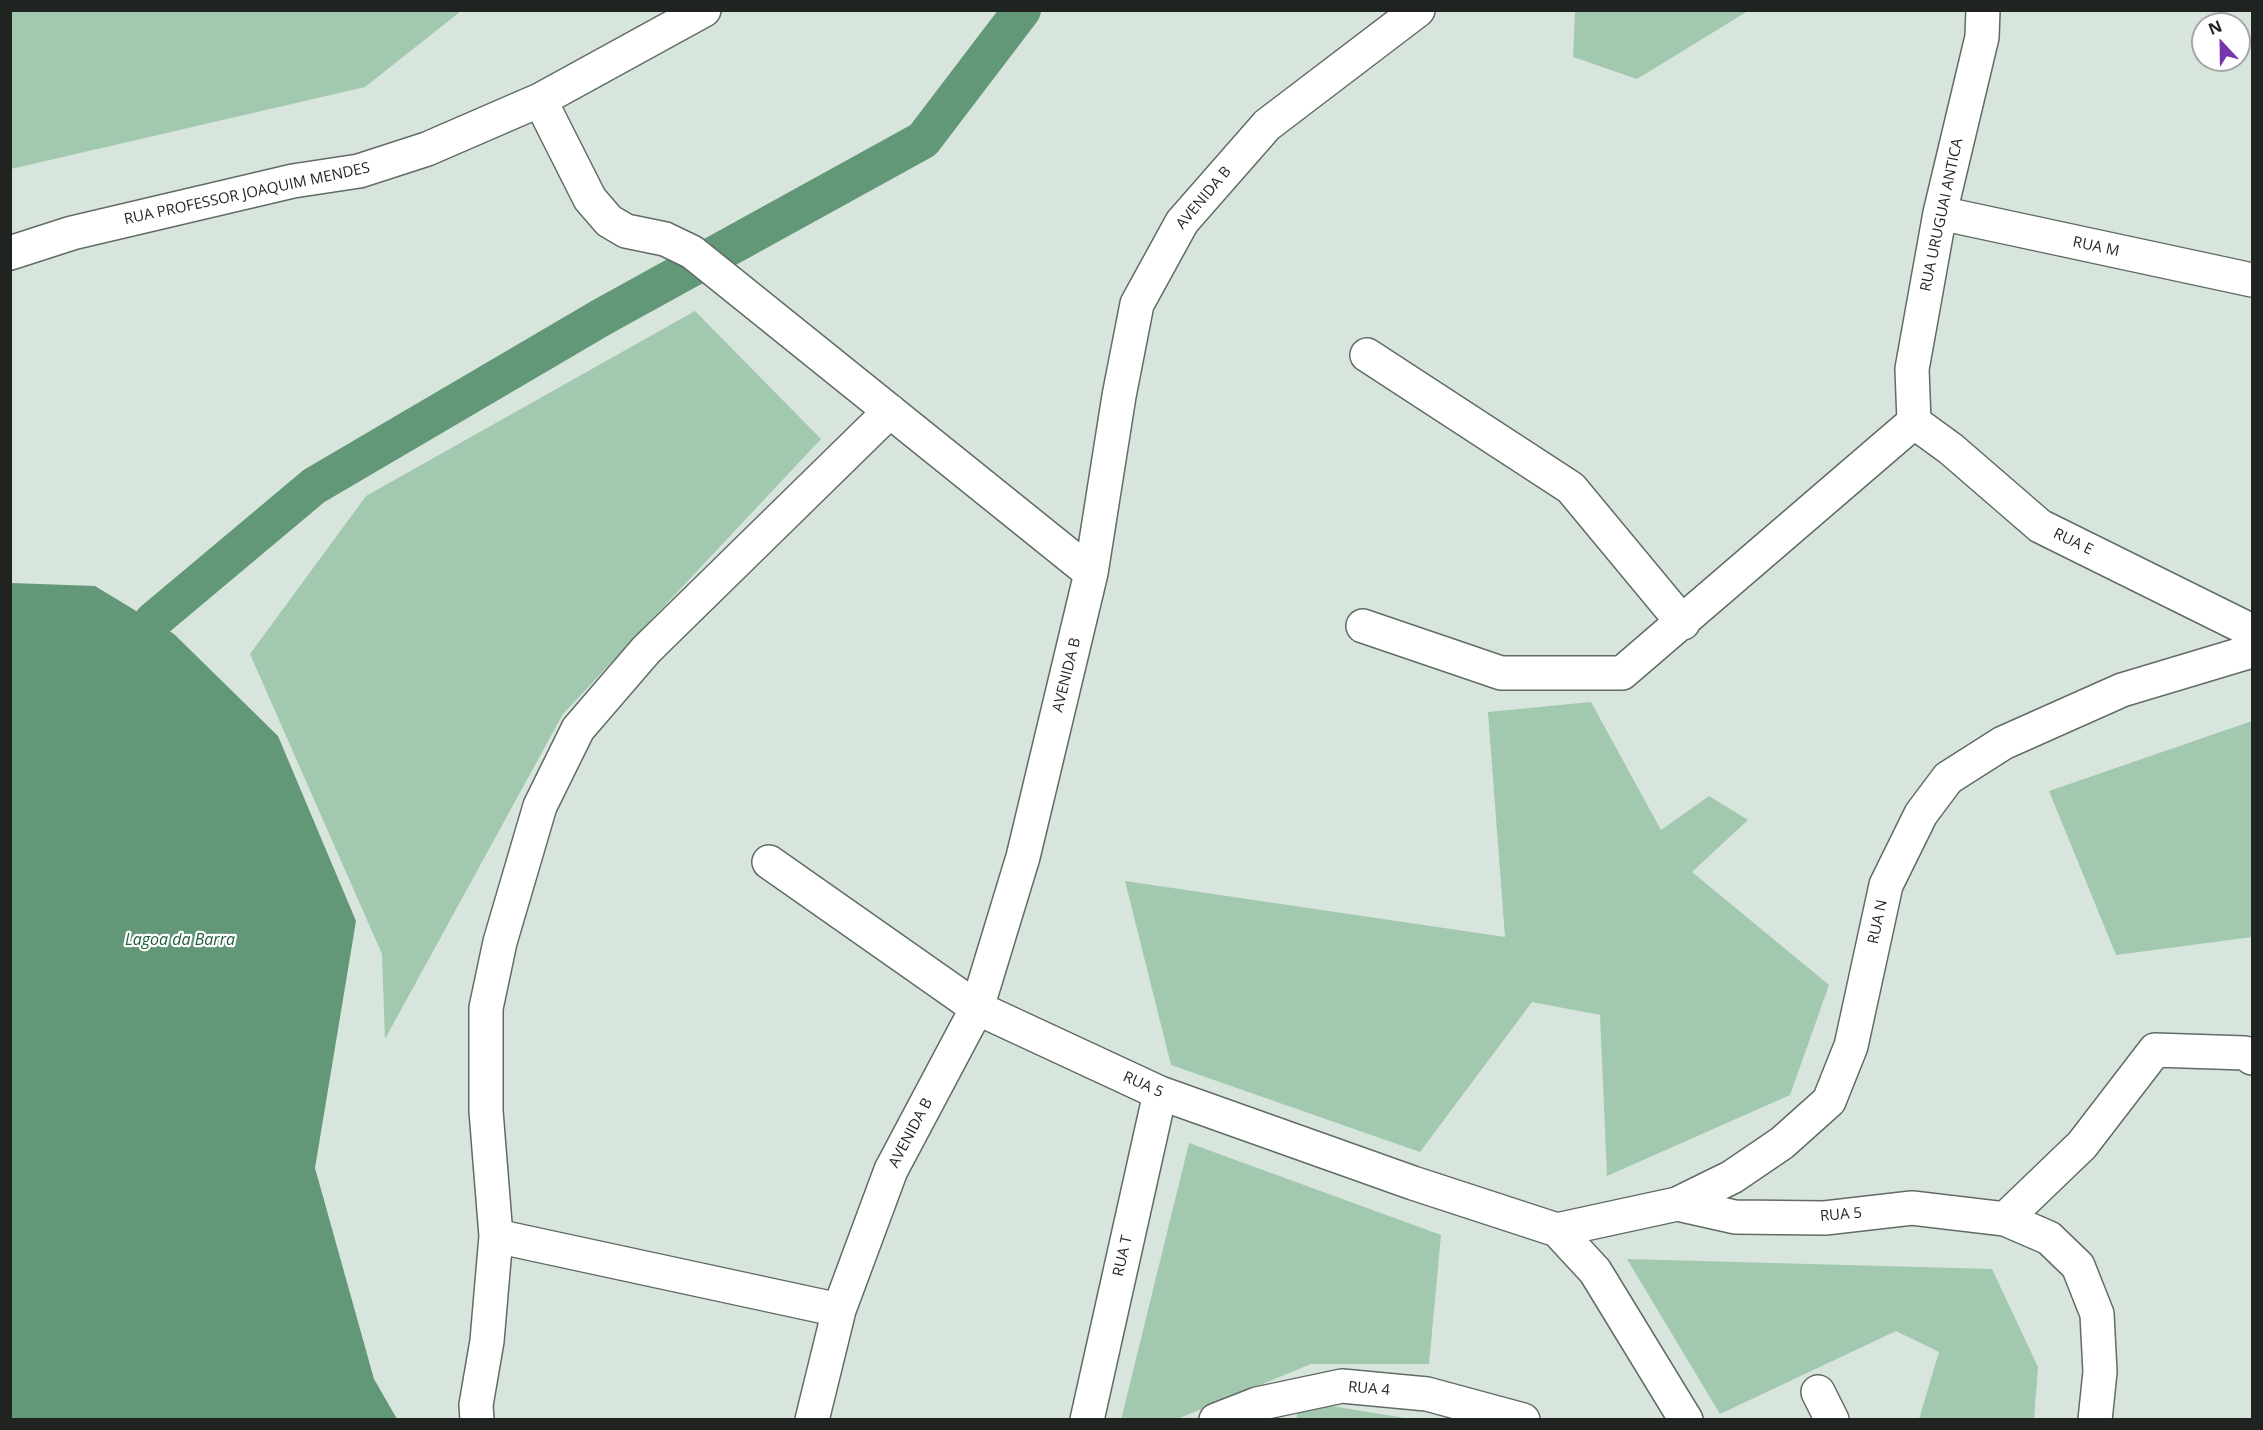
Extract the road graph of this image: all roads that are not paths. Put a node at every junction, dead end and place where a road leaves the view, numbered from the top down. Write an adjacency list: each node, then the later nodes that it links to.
1 (704, 10): 4 (street, RUA PROFESSOR JOAQUIM MENDES)
2 (1418, 10): 11 (street, AVENIDA B)
3 (1983, 10): 5 (street, RUA URUGUAI ANTICA)
4 (540, 100): 6 (street, RUA PROFESSOR JOAQUIM MENDES); 9 (street)
5 (1940, 213): 7 (street, RUA M); 10 (street, RUA URUGUAI ANTICA)
6 (10, 253)
7 (2253, 280)
8 (1367, 355): 12 (street)
9 (890, 411): 11 (street); 23 (street)
10 (1914, 422): 12 (street); 14 (street, RUA E)
11 (1091, 573): 17 (street, AVENIDA B)
12 (1683, 623): 13 (street)
13 (1363, 626)
14 (2253, 631)
15 (2253, 651): 20 (street, RUA N)
16 (769, 861): 17 (street, RUA 5)
17 (977, 1008): 19 (street, RUA 5); 24 (street, AVENIDA B)
18 (2253, 1058): 21 (street)
19 (1160, 1094): 22 (street, RUA 5); 27 (street, RUA T)
20 (1677, 1204): 21 (street, RUA 5); 22 (street, RUA N)
21 (2005, 1219): 31 (street, RUA 5)
22 (1557, 1230): 30 (street)
23 (496, 1236): 24 (street); 25 (street)
24 (839, 1310): 26 (street, AVENIDA B)
25 (477, 1419)
26 (812, 1419)
27 (1086, 1419)
28 (1215, 1419): 29 (street, RUA 4)
29 (1521, 1419)
30 (1686, 1419)
31 (2094, 1419)

